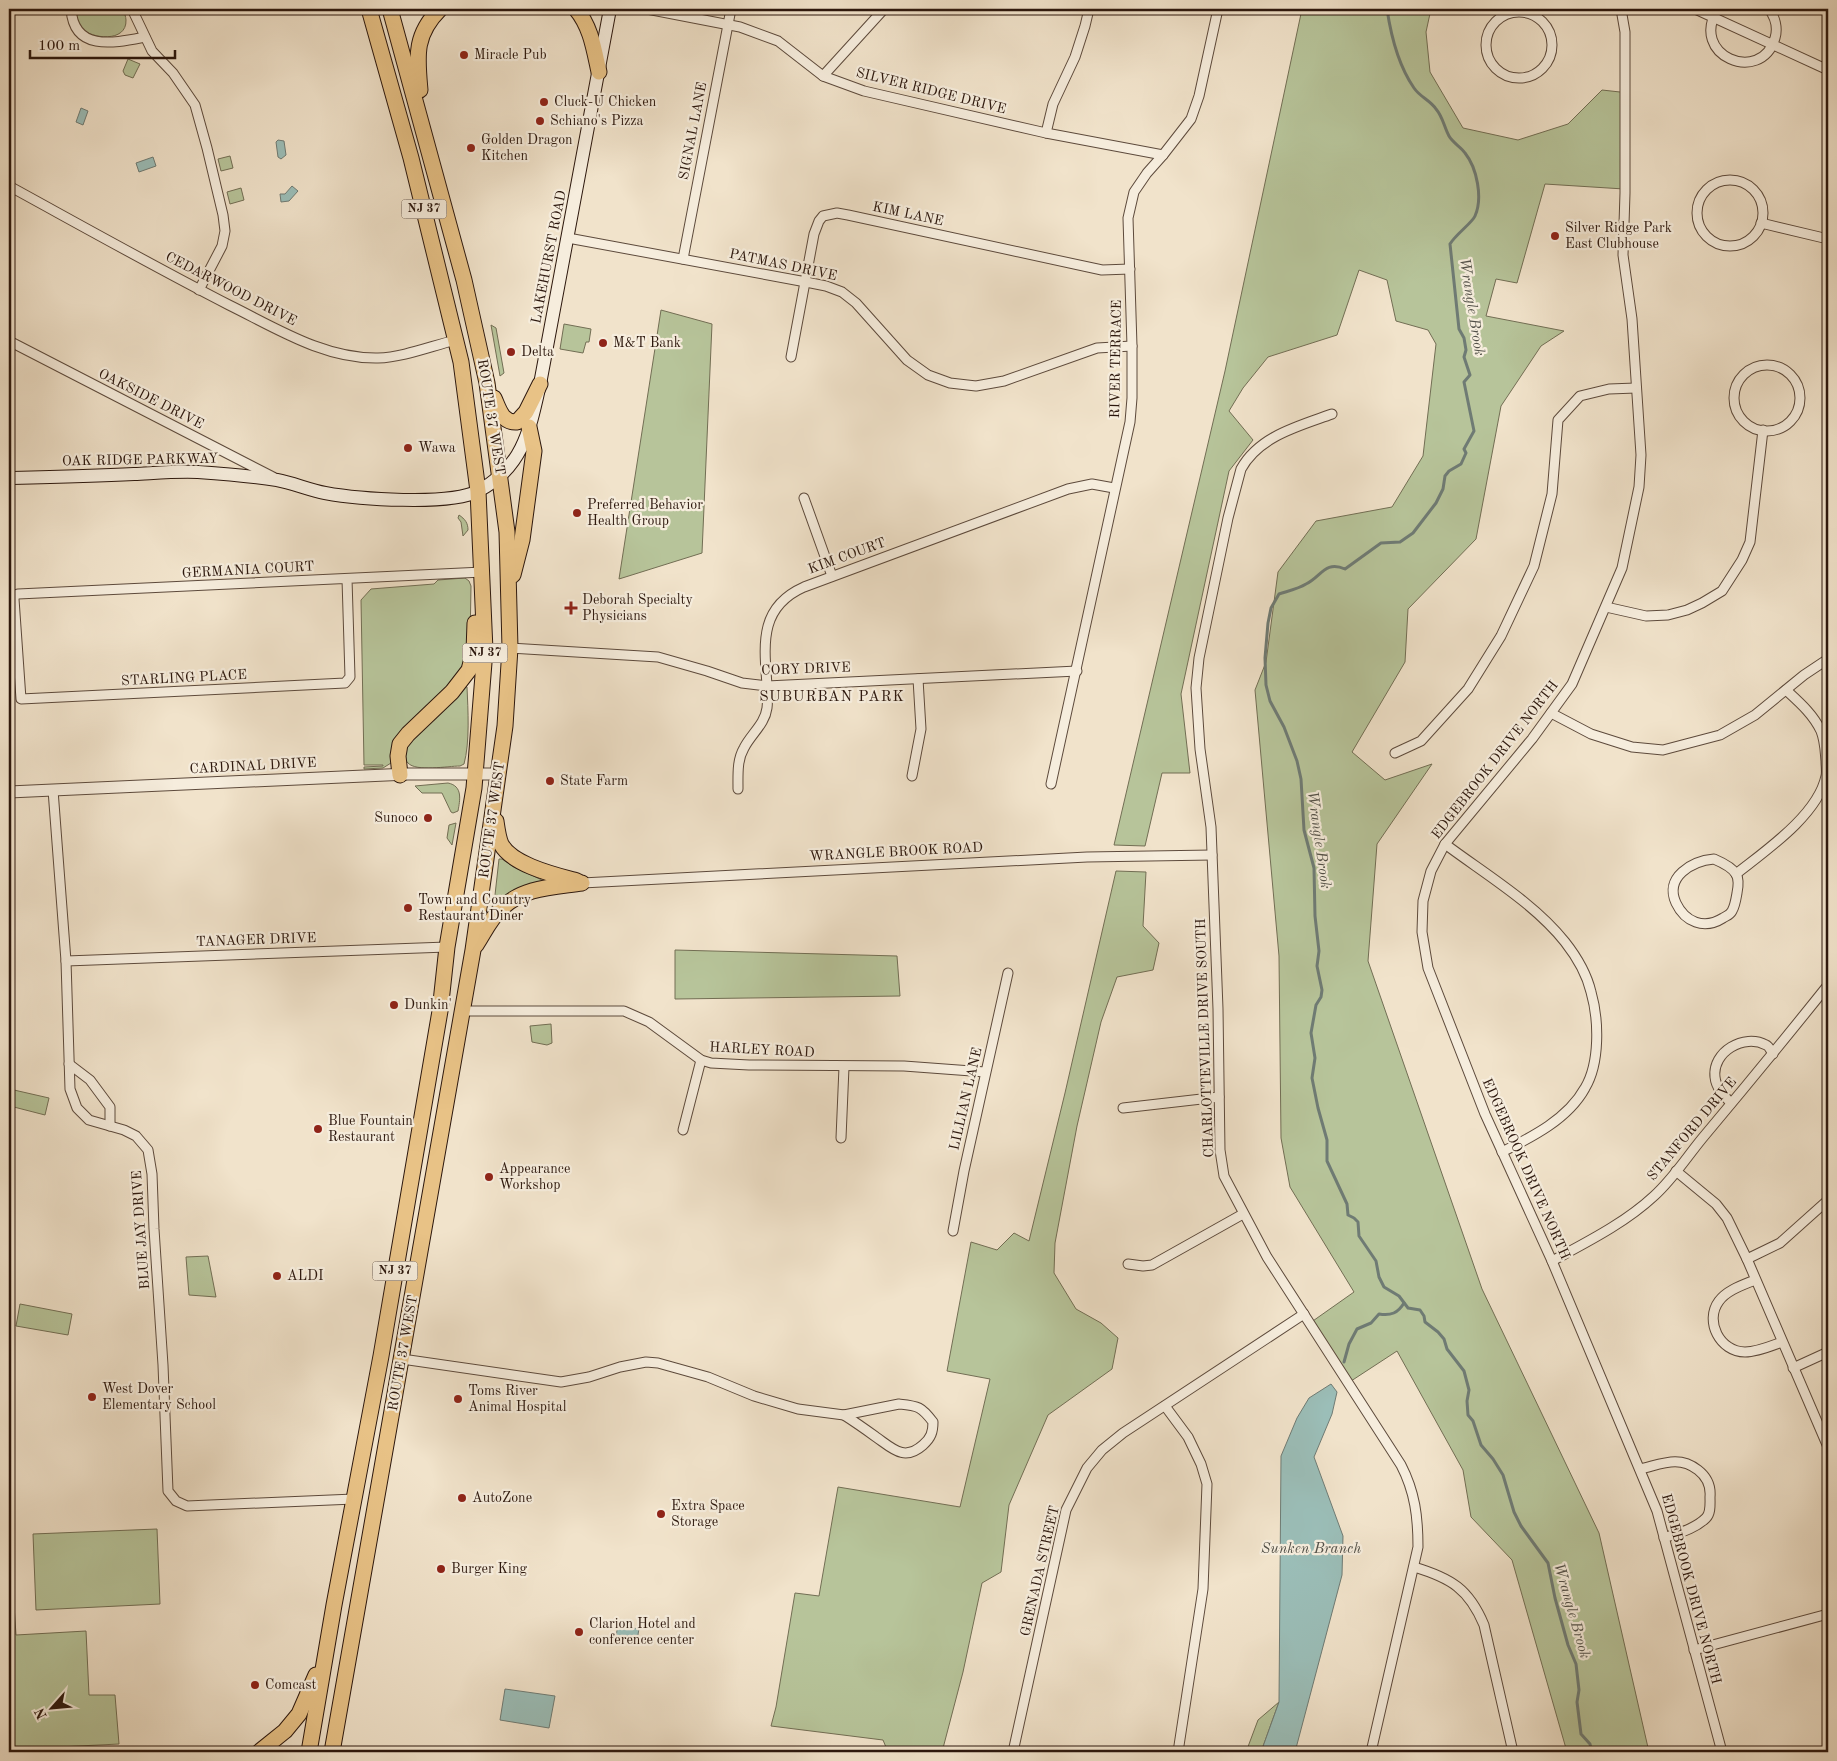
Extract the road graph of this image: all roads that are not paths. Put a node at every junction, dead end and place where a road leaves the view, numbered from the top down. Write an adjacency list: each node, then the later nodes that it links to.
1 (71, 9): 19 (street)
2 (132, 9): 19 (street)
3 (369, 9): 35 (highway, ROUTE 37 WEST / NJ 37)
4 (390, 9): 24 (highway, ROUTE 37 WEST / NJ 37)
5 (440, 9): 24 (highway)
6 (576, 9): 22 (highway)
7 (610, 9): 22 (main road, LAKEHURST ROAD)
8 (647, 9): 18 (street, SILVER RIDGE DRIVE)
9 (731, 9): 18 (street, SIGNAL LANE)
10 (884, 9): 23 (street)
11 (1089, 9): 25 (street)
12 (1218, 9): 26 (street, RIVER TERRACE)
13 (1621, 9): 41 (street, EDGEBROOK DRIVE NORTH)
14 (1695, 9): 17 (street)
15 (1769, 9): 20 (street)
16 (1528, 11): 16 (street)
17 (1715, 12): 20 (street); 20 (street)
18 (728, 25): 23 (street, SILVER RIDGE DRIVE); 31 (street, SIGNAL LANE)
19 (145, 37): 34 (street)
20 (1773, 44): 21 (street)
21 (1828, 70)
22 (599, 72): 29 (main road, LAKEHURST ROAD)
23 (824, 76): 25 (street, SILVER RIDGE DRIVE)
24 (423, 128): 39 (highway, ROUTE 37 WEST / NJ 37)
25 (1046, 133): 26 (street, SILVER RIDGE DRIVE)
26 (1163, 155): 32 (street, RIVER TERRACE)
27 (9, 186): 34 (street, CEDARWOOD DRIVE)
28 (1761, 223): 28 (street); 30 (street)
29 (568, 238): 31 (street, PATMAS DRIVE); 40 (main road, LAKEHURST ROAD)
30 (1828, 238)
31 (683, 259): 33 (street, PATMAS DRIVE)
32 (1130, 269): 33 (street, KIM LANE); 37 (street, RIVER TERRACE)
33 (806, 282): 37 (street, PATMAS DRIVE); 38 (street, KIM LANE)
34 (199, 290): 35 (street, CEDARWOOD DRIVE)
35 (456, 340): 49 (highway, ROUTE 37 WEST / NJ 37)
36 (9, 341): 47 (street, OAKSIDE DRIVE)
37 (1132, 346): 48 (street, RIVER TERRACE)
38 (791, 357)
39 (486, 383): 40 (highway); 45 (highway, ROUTE 37 WEST / NJ 37)
40 (540, 384): 43 (main road, LAKEHURST ROAD)
41 (1636, 388): 55 (street, EDGEBROOK DRIVE NORTH); 64 (street)
42 (1332, 414): 75 (street, CHARLOTTEVILLE DRIVE SOUTH)
43 (529, 427): 45 (main road, LAKEHURST ROAD); 54 (highway)
44 (1763, 430): 44 (street); 55 (street)
45 (500, 476): 49 (main road, LAKEHURST ROAD); 54 (highway, ROUTE 37 WEST / NJ 37)
46 (9, 478): 47 (main road, OAK RIDGE PARKWAY)
47 (280, 480): 49 (main road, OAK RIDGE PARKWAY)
48 (1114, 488): 52 (street, KIM COURT); 58 (street, RIVER TERRACE)
49 (478, 491): 51 (highway, ROUTE 37 WEST / NJ 37)
50 (804, 498): 52 (street)
51 (483, 576): 53 (street, GERMANIA COURT); 65 (highway, ROUTE 37 WEST / NJ 37); 67 (highway)
52 (832, 576): 60 (street, KIM COURT)
53 (347, 579): 62 (street, STARLING PLACE); 62 (street, GERMANIA COURT)
54 (509, 593): 56 (highway, ROUTE 37 WEST / NJ 37)
55 (1606, 607): 63 (street, EDGEBROOK DRIVE NORTH)
56 (510, 648): 60 (street, CORY DRIVE); 66 (highway, ROUTE 37 WEST / NJ 37)
57 (1828, 659): 61 (street)
58 (1076, 671): 59 (street, CORY DRIVE); 69 (street, RIVER TERRACE)
59 (918, 678): 60 (street, CORY DRIVE); 68 (street)
60 (767, 686): 70 (street, KIM COURT)
61 (1786, 690): 63 (street); 76 (street)
62 (21, 699)
63 (1551, 713): 74 (street, EDGEBROOK DRIVE NORTH)
64 (1395, 753)
65 (476, 773): 66 (street, CARDINAL DRIVE); 67 (street, CARDINAL DRIVE); 78 (highway, ROUTE 37 WEST / NJ 37)
66 (499, 774): 73 (highway, ROUTE 37 WEST / NJ 37)
67 (400, 775): 71 (street, CARDINAL DRIVE)
68 (912, 776)
69 (1050, 784)
70 (738, 789)
71 (53, 790): 72 (street, CARDINAL DRIVE); 80 (street, BLUE JAY DRIVE)
72 (9, 792)
73 (494, 807): 77 (highway); 79 (highway, ROUTE 37 WEST / NJ 37)
74 (1445, 844): 95 (street, EDGEBROOK DRIVE NORTH); 95 (street)
75 (1212, 855): 77 (street, WRANGLE BROOK ROAD); 89 (street, CHARLOTTEVILLE DRIVE SOUTH)
76 (1736, 874): 76 (street)
77 (582, 883): 79 (highway)
78 (447, 947): 80 (street, TANAGER DRIVE); 113 (highway, ROUTE 37 WEST / NJ 37)
79 (473, 950): 83 (highway, ROUTE 37 WEST / NJ 37)
80 (66, 961): 86 (street, BLUE JAY DRIVE)
81 (1008, 973): 88 (street, LILLIAN LANE)
82 (1828, 985): 84 (street, STANFORD DRIVE)
83 (462, 1011): 85 (street, HARLEY ROAD); 107 (highway, ROUTE 37 WEST / NJ 37)
84 (1773, 1054): 90 (street, STANFORD DRIVE); 90 (street)
85 (701, 1060): 87 (street, HARLEY ROAD); 93 (street)
86 (69, 1064): 92 (street); 92 (street, BLUE JAY DRIVE)
87 (844, 1067): 88 (street, HARLEY ROAD); 94 (street)
88 (985, 1072): 99 (street, LILLIAN LANE)
89 (1219, 1097): 91 (street); 98 (street, CHARLOTTEVILLE DRIVE SOUTH)
90 (1732, 1103): 96 (street, STANFORD DRIVE)
91 (1123, 1108)
92 (110, 1126): 113 (street, BLUE JAY DRIVE)
93 (683, 1130)
94 (841, 1138)
95 (1502, 1152): 101 (street, EDGEBROOK DRIVE NORTH)
96 (1676, 1171): 100 (street); 101 (street, STANFORD DRIVE)
97 (1828, 1200): 100 (street)
98 (1243, 1214): 102 (street); 104 (street, CHARLOTTEVILLE DRIVE SOUTH)
99 (953, 1230)
100 (1747, 1259): 103 (street)
101 (1552, 1261): 112 (street, EDGEBROOK DRIVE NORTH)
102 (1128, 1264)
103 (1756, 1280): 105 (street); 105 (street)
104 (1304, 1314): 109 (street, GRENADA STREET); 115 (street, CHARLOTTEVILLE DRIVE SOUTH)
105 (1782, 1342): 108 (street)
106 (1828, 1352): 108 (street)
107 (402, 1359): 110 (street); 121 (highway, ROUTE 37 WEST / NJ 37)
108 (1793, 1368): 111 (street)
109 (1165, 1406): 122 (street, GRENADA STREET); 123 (street)
110 (844, 1415): 110 (street)
111 (1828, 1447)
112 (1640, 1469): 114 (street, EDGEBROOK DRIVE NORTH); 114 (street)
113 (354, 1499): 118 (highway, ROUTE 37 WEST / NJ 37)
114 (1664, 1538): 117 (street, EDGEBROOK DRIVE NORTH)
115 (1414, 1567): 124 (street, CHARLOTTEVILLE DRIVE SOUTH); 125 (street)
116 (1828, 1614): 117 (street)
117 (1694, 1650): 126 (street, EDGEBROOK DRIVE NORTH)
118 (326, 1654): 119 (highway); 120 (highway, ROUTE 37 WEST / NJ 37)
119 (259, 1752)
120 (309, 1752)
121 (332, 1752)
122 (1013, 1752)
123 (1178, 1752)
124 (1370, 1752)
125 (1513, 1752)
126 (1722, 1752)

